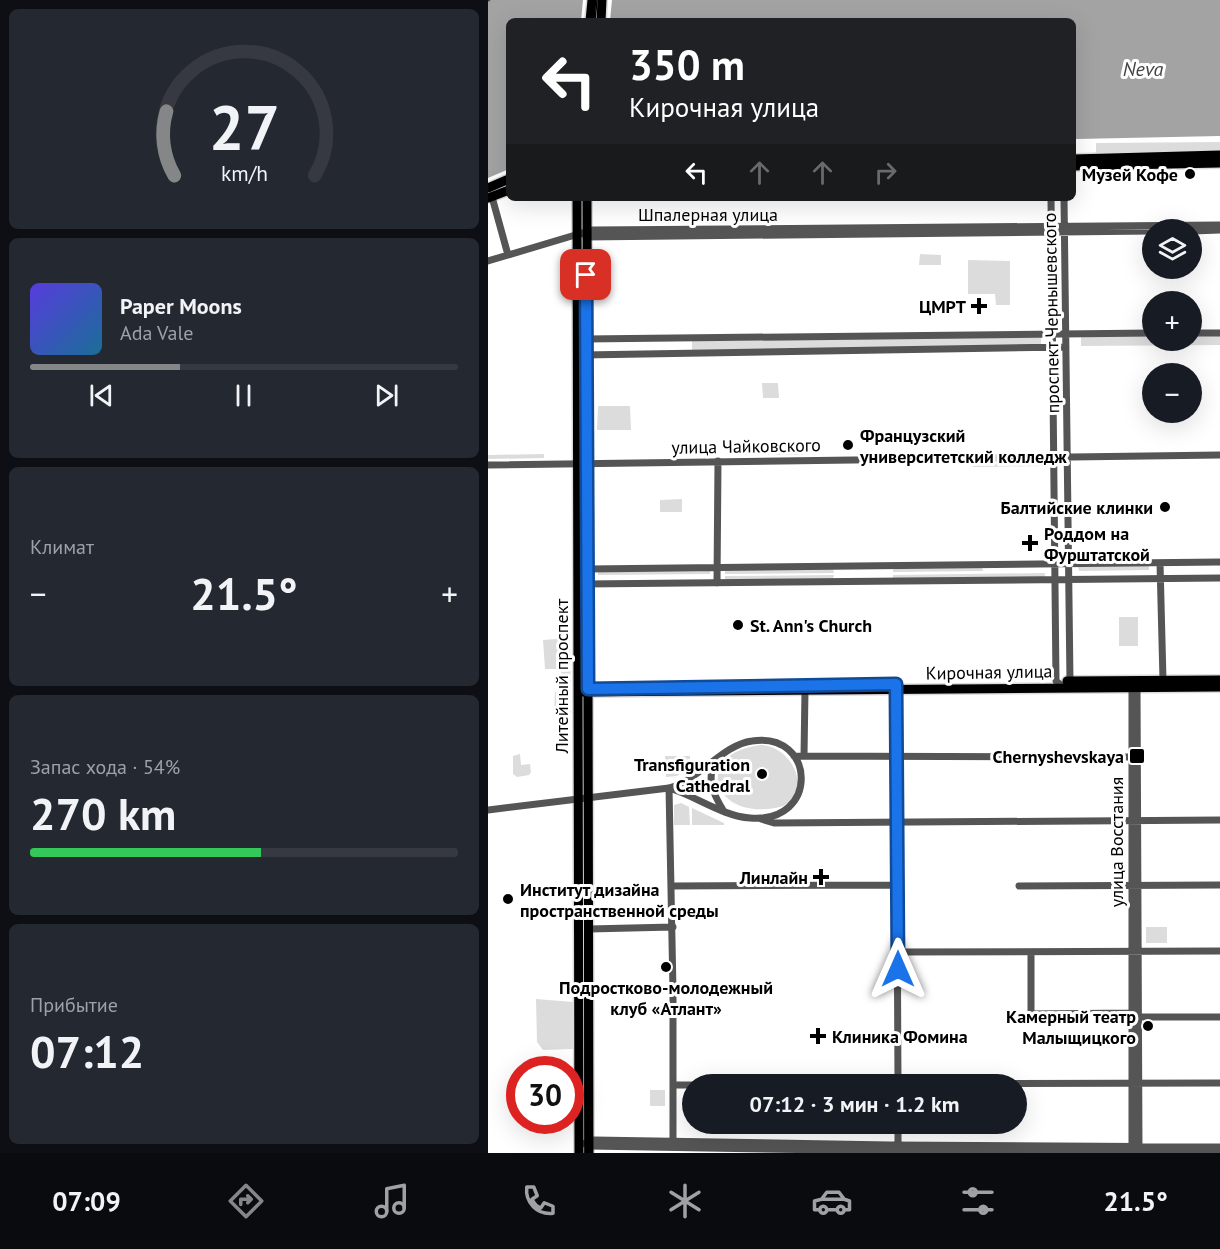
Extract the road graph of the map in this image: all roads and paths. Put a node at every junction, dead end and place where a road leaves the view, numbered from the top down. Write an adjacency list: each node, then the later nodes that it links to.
1 (592, 0): 3 (main road)
2 (602, 0): 4 (main road)
3 (590, 18)
4 (600, 18)
5 (1220, 155): 6 (main road)
6 (1076, 159)
7 (1220, 163): 8 (main road)
8 (1076, 166)
9 (506, 181): 12 (main road)
10 (506, 186): 12 (main road)
11 (506, 191): 12 (main road)
12 (489, 194): 13 (main road); 25 (street)
13 (506, 198)
14 (578, 201): 24 (main road, Литейный проспект)
15 (587, 201): 24 (main road, Литейный проспект)
16 (1051, 201): 19 (street, проспект Чернышевского)
17 (1064, 201): 20 (street, проспект Чернышевского)
18 (1220, 225): 20 (street, Шпалерная улица)
19 (1051, 229): 20 (street, Шпалерная улица); 24 (street, Шпалерная улица); 30 (street, проспект Чернышевского)
20 (1065, 229): 22 (street, Шпалерная улица); 31 (street, проспект Чернышевского)
21 (1220, 230): 23 (street)
22 (1142, 231)
23 (1202, 231)
24 (583, 234): 25 (street, Шпалерная улица); 35 (main road, Литейный проспект); 41 (main road, Литейный проспект)
25 (508, 255): 26 (street, Шпалерная улица)
26 (488, 261)
27 (1142, 333): 31 (street)
28 (1202, 333): 29 (street)
29 (1220, 333)
30 (1052, 334): 31 (street); 32 (street); 37 (street, проспект Чернышевского)
31 (1066, 334): 36 (street, проспект Чернышевского)
32 (949, 335): 33 (street); 38 (street)
33 (859, 336): 34 (street); 39 (street)
34 (770, 337): 35 (street); 40 (street)
35 (585, 339): 41 (main road, Литейный проспект)
36 (1066, 347): 37 (street); 44 (street, проспект Чернышевского)
37 (1053, 348): 38 (street); 43 (street, проспект Чернышевского)
38 (949, 349): 39 (street)
39 (860, 350): 40 (street)
40 (770, 352): 41 (street)
41 (581, 355): 46 (main road, Литейный проспект)
42 (1220, 455): 44 (street, улица Чайковского)
43 (1054, 457): 44 (street, улица Чайковского); 45 (street, улица Чайковского); 50 (street, проспект Чернышевского)
44 (1068, 457): 51 (street, проспект Чернышевского)
45 (718, 461): 46 (street, улица Чайковского); 53 (street)
46 (582, 463): 47 (street, улица Чайковского); 54 (main road, Литейный проспект); 61 (main road, Литейный проспект)
47 (488, 465)
48 (1220, 562): 49 (street)
49 (1160, 563): 51 (street); 55 (street)
50 (1055, 565): 51 (street); 52 (street); 57 (street, проспект Чернышевского)
51 (1068, 565): 58 (street, проспект Чернышевского)
52 (841, 567): 53 (street); 59 (street)
53 (717, 568): 54 (street); 60 (street)
54 (588, 569): 62 (main road, Литейный проспект)
55 (1160, 578): 56 (street); 58 (street); 63 (street)
56 (1220, 578)
57 (1055, 579): 58 (street); 59 (street); 65 (street, проспект Чернышевского)
58 (1069, 579): 65 (street, проспект Чернышевского)
59 (841, 581): 60 (street)
60 (717, 583): 62 (street)
61 (577, 584): 62 (street); 70 (main road, Литейный проспект)
62 (588, 584): 71 (main road, Литейный проспект)
63 (1163, 680): 64 (main road, Кирочная улица); 66 (main road, Кирочная улица)
64 (1220, 680)
65 (1063, 683): 66 (main road, Кирочная улица); 67 (main road, Кирочная улица)
66 (1134, 685): 68 (main road, Кирочная улица); 75 (street, улица Восстания)
67 (896, 687): 69 (main road, Кирочная улица); 71 (main road, Кирочная улица); 74 (street)
68 (1220, 687)
69 (805, 690): 71 (main road, Кирочная улица); 73 (street)
70 (578, 691): 71 (main road, Кирочная улица); 78 (main road, Литейный проспект)
71 (588, 691): 78 (main road, Литейный проспект)
72 (794, 756): 73 (street); 76 (street); 81 (street)
73 (804, 756): 74 (street)
74 (897, 756): 75 (street); 84 (street)
75 (1134, 757): 82 (street, улица Восстания)
76 (716, 761): 77 (street); 80 (street)
77 (670, 788): 78 (street); 80 (street); 88 (street)
78 (583, 798): 79 (street); 91 (main road, Литейный проспект); 108 (main road, Литейный проспект)
79 (488, 810)
80 (723, 810): 81 (street)
81 (759, 819): 84 (street)
82 (1134, 820): 83 (street); 84 (street); 86 (street, улица Восстания)
83 (1220, 820)
84 (897, 821): 85 (street)
85 (898, 885): 88 (street); 93 (street)
86 (1135, 885): 87 (street); 89 (street); 95 (street, улица Восстания)
87 (1220, 885)
88 (672, 886): 90 (street)
89 (1019, 886)
90 (673, 927): 91 (street); 102 (street)
91 (589, 929): 106 (main road, Литейный проспект)
92 (1220, 951): 95 (street)
93 (898, 952): 94 (street); 98 (street)
94 (1031, 952): 95 (street); 96 (street)
95 (1135, 952): 96 (street, улица Восстания)
96 (1135, 1015): 97 (street); 100 (street, улица Восстания)
97 (1220, 1017)
98 (898, 1074)
99 (1027, 1083): 100 (street)
100 (1135, 1083): 101 (street); 111 (street, улица Восстания)
101 (1220, 1083)
102 (673, 1085): 103 (street); 105 (street)
103 (682, 1085)
104 (898, 1134): 110 (street)
105 (673, 1145): 106 (street); 109 (street)
106 (589, 1147): 108 (street)
107 (1220, 1147): 111 (street)
108 (579, 1149)
109 (795, 1149): 110 (street)
110 (898, 1150): 111 (street)
111 (1136, 1150): 112 (street)
112 (1220, 1152)

